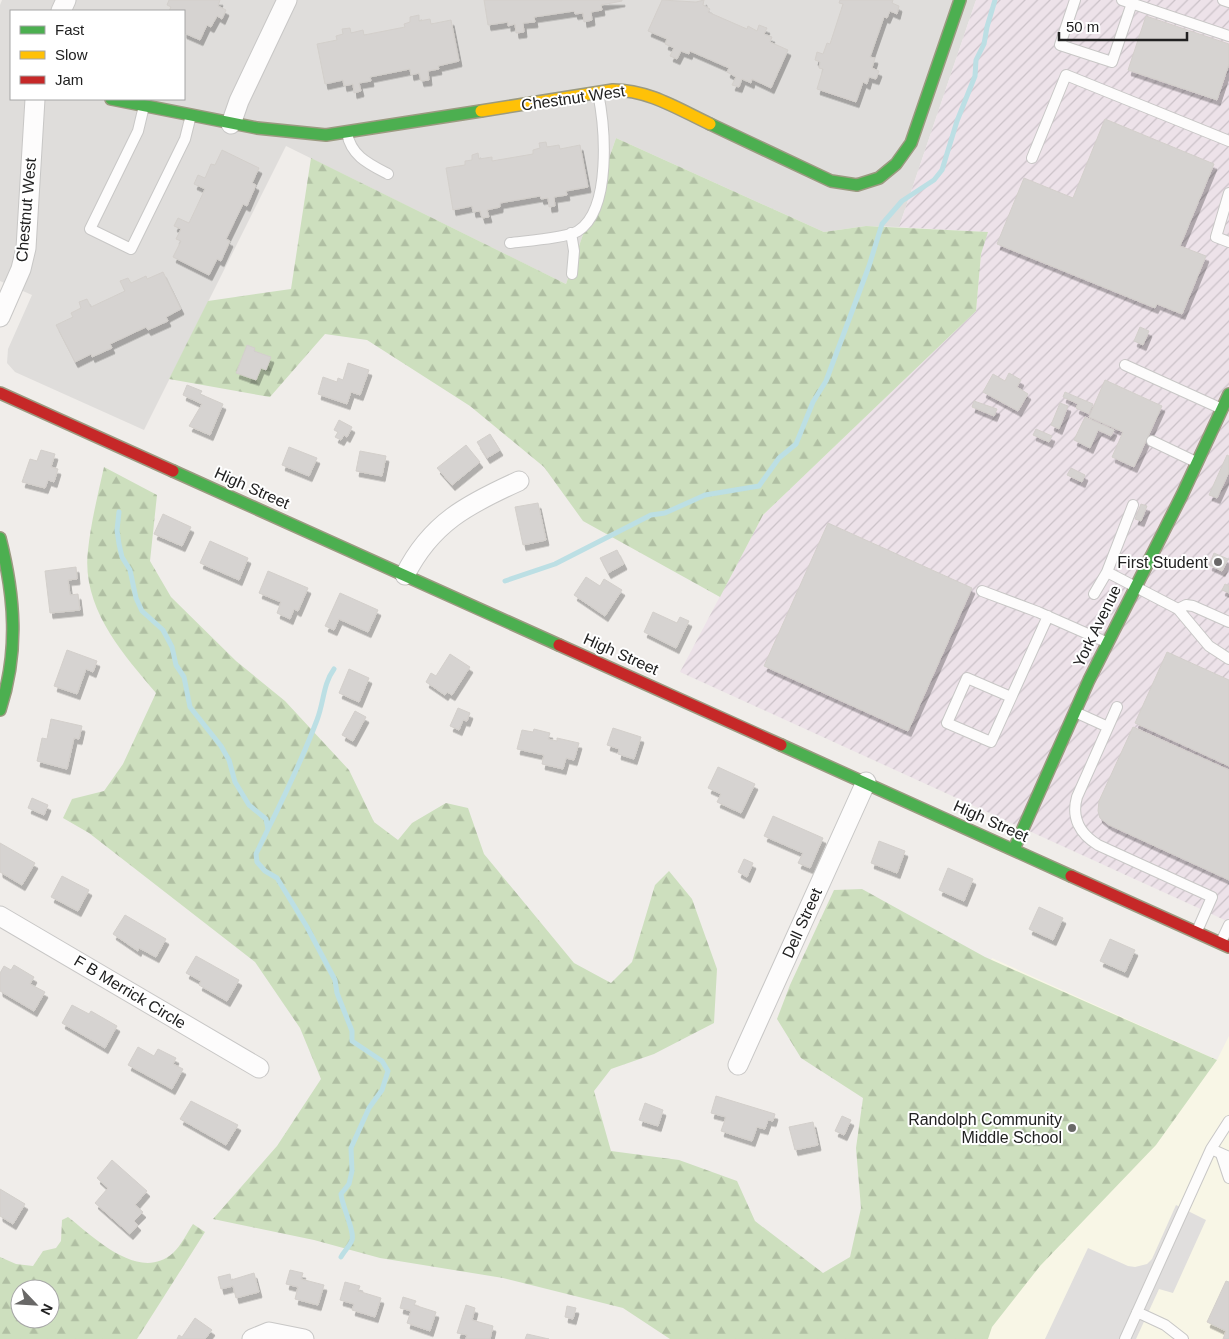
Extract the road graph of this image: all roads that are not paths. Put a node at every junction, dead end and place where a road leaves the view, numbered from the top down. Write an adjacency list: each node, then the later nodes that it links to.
1 (287, 0): 13 (street)
2 (960, 0): 8 (main road, Chestnut West)
3 (1076, 0): 5 (lane)
4 (1223, 0): 6 (lane)
5 (1127, 2): 7 (lane)
6 (1229, 2)
7 (1229, 36)
8 (598, 92): 14 (main road, Chestnut West); 19 (lane)
9 (35, 100): 23 (street, Chestnut West)
10 (118, 100): 11 (main road, Chestnut West)
11 (145, 105): 12 (main road, Chestnut West); 12 (lane)
12 (191, 116): 13 (main road, Chestnut West)
13 (231, 124): 14 (main road, Chestnut West)
14 (347, 132): 17 (lane)
15 (1229, 141): 16 (lane)
16 (1032, 158)
17 (388, 174)
18 (1229, 193): 20 (lane)
19 (571, 234): 21 (lane); 22 (lane)
20 (1229, 242)
21 (510, 244)
22 (572, 274)
23 (0, 317)
24 (1125, 365): 27 (lane)
25 (0, 393): 34 (main road, High Street)
26 (1229, 394): 27 (main road, York Avenue)
27 (1222, 409): 29 (main road, York Avenue)
28 (1152, 441): 29 (lane)
29 (1197, 462): 35 (main road, York Avenue)
30 (518, 480): 34 (street)
31 (1133, 505): 33 (lane)
32 (0, 538): 45 (main road)
33 (1107, 572): 35 (lane); 37 (lane)
34 (405, 575): 48 (main road, High Street)
35 (1135, 586): 38 (lane); 41 (main road, York Avenue)
36 (982, 591): 39 (lane)
37 (1094, 594)
38 (1178, 609): 40 (lane); 42 (lane)
39 (1048, 616): 41 (lane); 43 (lane)
40 (1229, 622)
41 (1107, 642): 46 (main road, York Avenue)
42 (1229, 660)
43 (1011, 697): 43 (lane)
44 (1117, 707): 47 (lane)
45 (0, 710)
46 (1074, 712): 47 (lane); 49 (main road, York Avenue)
47 (1108, 727): 52 (lane)
48 (866, 782): 49 (main road, High Street); 54 (street, Dell Street)
49 (1014, 850): 52 (main road, High Street)
50 (0, 916): 55 (street, F B Merrick Circle)
51 (1229, 925): 53 (lane)
52 (1196, 932): 53 (main road, High Street)
53 (1225, 945)
54 (738, 1065)
55 (259, 1068)
56 (1229, 1121): 57 (lane)
57 (1220, 1154): 58 (lane); 59 (lane)
58 (1229, 1178)
59 (1137, 1312): 62 (lane); 63 (lane)
60 (252, 1339): 61 (street)
61 (304, 1339)
62 (1125, 1339)
63 (1183, 1339)

